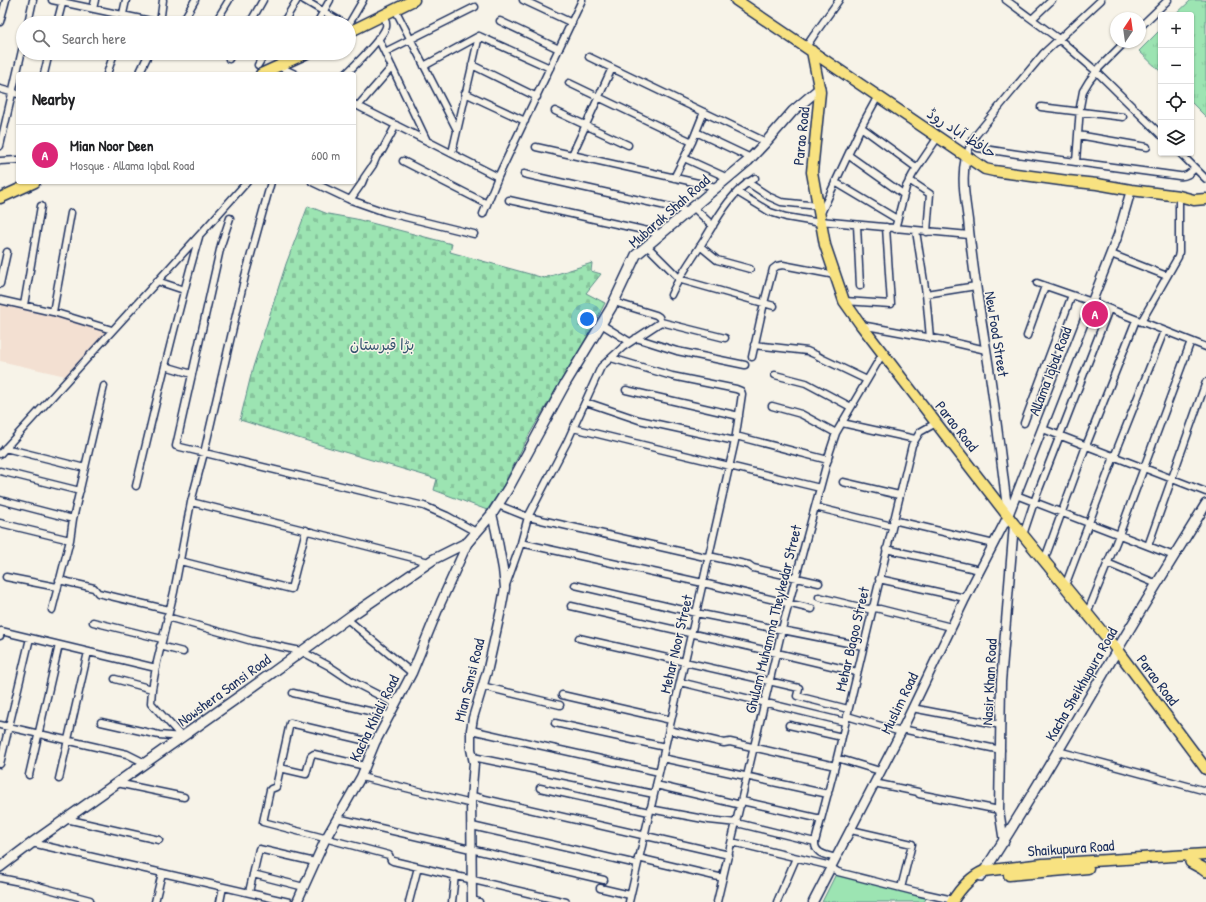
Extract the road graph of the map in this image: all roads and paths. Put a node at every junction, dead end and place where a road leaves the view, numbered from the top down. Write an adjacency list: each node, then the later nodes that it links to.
1 (6, 0): 44 (street)
2 (33, 0): 30 (street)
3 (52, 0): 23 (street)
4 (95, 0): 25 (street)
5 (126, 0): 28 (street)
6 (163, 0): 33 (street)
7 (195, 0): 34 (street)
8 (229, 0): 35 (street)
9 (263, 0): 36 (street)
10 (297, 0): 37 (street)
11 (304, 0): 27 (street)
12 (330, 0): 27 (street)
13 (363, 0): 40 (street)
14 (414, 0): 26 (main road)
15 (523, 0): 45 (street)
16 (582, 0): 45 (street)
17 (736, 0): 53 (main road, حافظ آباد روڈ)
18 (840, 0): 53 (street)
19 (1006, 0): 41 (street)
20 (1052, 0): 41 (street)
21 (1101, 0): 50 (street)
22 (1168, 0): 43 (street)
23 (63, 1): 25 (street); 31 (street)
24 (474, 7): 49 (street)
25 (93, 9): 28 (street)
26 (395, 9): 29 (main road); 49 (street)
27 (323, 11): 38 (street); 39 (street)
28 (123, 15): 32 (street)
29 (384, 15): 46 (main road); 48 (street)
30 (30, 16)
31 (59, 16)
32 (128, 16)
33 (161, 16)
34 (186, 16)
35 (219, 16)
36 (254, 16)
37 (287, 16)
38 (320, 16)
39 (331, 16)
40 (356, 16)
41 (1032, 19): 50 (street)
42 (500, 21): 52 (street)
43 (1146, 21)
44 (0, 22)
45 (572, 23): 52 (street)
46 (356, 26)
47 (479, 36): 62 (street); 64 (street); 66 (street)
48 (378, 38): 54 (street); 74 (street)
49 (411, 39): 54 (street); 64 (street)
50 (1060, 40): 75 (street); 102 (street)
51 (1119, 48): 75 (street)
52 (559, 49): 66 (street)
53 (809, 49): 77 (main road, Parao Road); 82 (main road, حافظ آباد روڈ)
54 (385, 52): 65 (street)
55 (589, 57): 67 (street)
56 (21, 60): 69 (street)
57 (48, 60): 70 (street)
58 (112, 60): 71 (street)
59 (146, 60): 72 (street)
60 (263, 60): 68 (street)
61 (289, 60): 63 (main road)
62 (472, 65): 80 (street); 81 (street)
63 (278, 66): 68 (main road); 73 (street)
64 (424, 66): 94 (street)
65 (392, 67): 84 (street); 99 (street)
66 (550, 68): 81 (street)
67 (612, 68): 83 (street); 88 (street)
68 (259, 70)
69 (19, 72)
70 (45, 72)
71 (108, 72)
72 (140, 72)
73 (291, 72)
74 (348, 72)
75 (1097, 72): 87 (street); 95 (street)
76 (569, 83): 83 (street)
77 (820, 88): 101 (main road, Mubarak Shah Road); 147 (main road, Parao Road)
78 (0, 89): 79 (street)
79 (15, 93): 104 (street)
80 (465, 93): 90 (street); 94 (street)
81 (537, 96): 90 (street)
82 (878, 96): 93 (street); 98 (main road, حافظ آباد روڈ)
83 (599, 97): 92 (street); 100 (street)
84 (356, 105): 91 (street)
85 (1041, 107): 87 (street)
86 (555, 111): 92 (street)
87 (1080, 111): 89 (street); 97 (street)
88 (704, 112): 96 (street); 101 (street)
89 (1123, 117)
90 (525, 121): 121 (street)
91 (396, 125): 99 (street); 140 (street)
92 (585, 126): 103 (street); 108 (street)
93 (861, 127): 109 (street); 118 (street)
94 (457, 130): 107 (street)
95 (1158, 131)
96 (696, 132): 100 (street); 113 (street)
97 (1078, 136): 106 (street); 117 (street)
98 (938, 137): 110 (main road, حافظ آباد روڈ); 118 (street)
99 (427, 141): 107 (street)
100 (692, 142): 112 (street)
101 (766, 142): 113 (main road, Mubarak Shah Road)
102 (971, 143): 110 (street); 117 (street)
103 (628, 145)
104 (0, 146)
105 (536, 147): 108 (street)
106 (1147, 147)
107 (452, 153): 121 (street)
108 (572, 155): 122 (street)
109 (848, 155): 128 (street); 136 (street)
110 (966, 156): 134 (main road, حافظ آباد روڈ); 158 (street, New Food Street)
111 (1183, 156): 119 (street)
112 (684, 158): 122 (street); 123 (street)
113 (751, 158): 123 (main road, Mubarak Shah Road)
114 (16, 160): 115 (street)
115 (0, 161)
116 (403, 161): 142 (street)
117 (1076, 162): 119 (street)
118 (917, 168): 126 (street)
119 (1195, 168): 125 (street)
120 (524, 174): 144 (street)
121 (498, 177): 142 (street)
122 (674, 178): 133 (street)
123 (728, 178): 133 (main road, Mubarak Shah Road)
124 (755, 178): 127 (street)
125 (1206, 178)
126 (909, 180): 136 (street); 155 (street)
127 (747, 182): 135 (street); 147 (street)
128 (835, 182): 147 (street); 149 (street)
129 (31, 184): 138 (main road)
130 (245, 184): 159 (street)
131 (270, 184): 228 (street)
132 (316, 184): 140 (street)
133 (716, 187): 144 (main road, Mubarak Shah Road)
134 (1131, 190): 137 (main road, حافظ آباد روڈ); 163 (street, Allama Iqbal Road)
135 (737, 192): 147 (street); 151 (street)
136 (903, 194): 149 (street)
137 (1179, 196): 139 (main road, حافظ آباد روڈ); 166 (street)
138 (0, 198)
139 (1206, 199)
140 (350, 200): 156 (street)
141 (509, 200): 157 (street)
142 (487, 204): 146 (street)
143 (41, 206): 183 (street)
144 (690, 209): 151 (street); 157 (main road, Mubarak Shah Road)
145 (71, 213): 186 (street)
146 (483, 214)
147 (820, 216): 150 (street); 165 (main road, Parao Road)
148 (230, 218): 207 (street)
149 (897, 219): 153 (street)
150 (857, 225): 152 (street); 171 (street)
151 (713, 226): 161 (street)
152 (886, 227): 153 (street); 179 (street)
153 (895, 229): 154 (street)
154 (916, 231): 155 (street); 175 (street)
155 (927, 232): 158 (street)
156 (474, 234)
157 (661, 234): 160 (main road, Mubarak Shah Road)
158 (969, 235): 172 (street, New Food Street)
159 (199, 236): 168 (street); 174 (street)
160 (647, 246): 167 (street); 180 (main road, Mubarak Shah Road)
161 (700, 246): 164 (street); 167 (street)
162 (7, 252): 170 (street)
163 (1110, 254): 166 (street); 181 (street, Allama Iqbal Road)
164 (750, 269)
165 (835, 274): 179 (main road, Parao Road); 182 (street)
166 (1167, 276): 187 (street)
167 (679, 278): 176 (street); 182 (street)
168 (157, 281): 174 (street); 191 (street)
169 (1037, 283): 173 (street)
170 (0, 284)
171 (860, 286)
172 (976, 286): 175 (street); 201 (street, New Food Street)
173 (1045, 286): 177 (street); 193 (street)
174 (184, 290): 206 (street)
175 (926, 294): 196 (street)
176 (671, 295)
177 (1072, 295): 181 (street); 219 (street)
178 (0, 300): 183 (street)
179 (844, 301): 190 (main road, Parao Road)
180 (614, 302): 188 (street); 189 (main road, Mubarak Shah Road)
181 (1092, 302): 185 (street); 221 (street, Allama Iqbal Road)
182 (764, 303): 184 (street); 199 (street)
183 (24, 305): 186 (street)
184 (774, 306)
185 (1109, 309): 187 (street); 223 (street)
186 (53, 312): 191 (street)
187 (1138, 321): 192 (street); 226 (street)
188 (661, 322): 194 (street); 195 (street)
189 (602, 324): 198 (street); 248 (main road, Mubarak Shah Road)
190 (861, 325): 196 (street); 202 (main road, Parao Road)
191 (112, 330): 227 (street)
192 (1164, 331): 197 (street); 230 (street)
193 (1027, 336)
194 (636, 338): 198 (street); 205 (street)
195 (725, 338)
196 (930, 338): 201 (street)
197 (1190, 341): 200 (street); 234 (street)
198 (630, 342): 204 (street)
199 (754, 345): 203 (street); 209 (street)
200 (1206, 347)
201 (986, 350): 254 (street, New Food Street)
202 (883, 353): 209 (street, Ghulam Muhamma Theykedar Street); 218 (main road, Parao Road)
203 (752, 357)
204 (611, 358): 213 (street); 216 (street, Mehar Noor Street)
205 (745, 365)
206 (165, 366): 207 (street); 238 (street)
207 (192, 374): 228 (street)
208 (775, 375): 215 (street)
209 (867, 380): 215 (street, Ghulam Muhamma Theykedar Street)
210 (1206, 382): 236 (street)
211 (104, 386): 233 (street)
212 (626, 390): 216 (street)
213 (586, 402): 220 (street); 224 (street)
214 (772, 406): 222 (street)
215 (851, 407): 217 (street, Ghulam Muhamma Theykedar Street)
216 (739, 416): 224 (street, Mehar Noor Street)
217 (842, 423): 222 (street, Ghulam Muhamma Theykedar Street); 225 (street)
218 (936, 423): 225 (street, Mehar Bagoo Street); 254 (main road, Parao Road)
219 (1024, 423)
220 (574, 428): 232 (street); 252 (street)
221 (1043, 429): 223 (street); 243 (street, Allama Iqbal Road)
222 (836, 433): 231 (street, Ghulam Muhamma Theykedar Street)
223 (1060, 436): 226 (street); 246 (street)
224 (735, 438): 231 (street); 232 (street, Mehar Noor Street)
225 (915, 440): 242 (street, Mehar Bagoo Street)
226 (1086, 446): 230 (street); 250 (street)
227 (5, 448): 229 (street); 233 (street)
228 (204, 453): 245 (street); 259 (street)
229 (0, 454)
230 (1114, 456): 234 (street); 257 (street)
231 (828, 460): 239 (street, Ghulam Muhamma Theykedar Street)
232 (729, 466): 239 (street); 268 (street, Mehar Noor Street)
233 (85, 468): 240 (street)
234 (1143, 468): 236 (street); 261 (street)
235 (0, 471): 240 (street)
236 (1172, 479): 241 (street); 266 (street)
237 (843, 482): 242 (street)
238 (136, 486)
239 (820, 488): 249 (street, Ghulam Muhamma Theykedar Street)
240 (80, 491): 253 (street)
241 (1206, 492)
242 (899, 495): 256 (street, Mehar Bagoo Street)
243 (1016, 495): 246 (street); 254 (street, Allama Iqbal Road)
244 (0, 500): 253 (street)
245 (191, 502): 258 (street); 270 (street)
246 (1034, 502): 250 (street); 260 (street)
247 (1206, 504): 269 (main road, Kacha Sheikhupura Road)
248 (498, 505): 251 (main road, Mubarak Shah Road); 252 (street)
249 (815, 507): 256 (street); 276 (street, Ghulam Muhamma Theykedar Street)
250 (1062, 513): 257 (street); 271 (street)
251 (492, 514): 259 (main road, Mubarak Shah Road); 285 (street, Mian Sansi Road)
252 (528, 517): 264 (street); 268 (street)
253 (73, 519): 262 (street)
254 (1011, 520): 260 (main road, Parao Road); 265 (street, Muslim Road); 337 (street, Nasir Khan Road)
255 (0, 523): 262 (street)
256 (892, 523): 265 (street); 267 (street, Mehar Bagoo Street)
257 (1089, 524): 261 (street); 283 (street)
258 (306, 530): 270 (street); 272 (street)
259 (476, 532): 263 (main road, Mubarak Shah Road)
260 (1023, 535): 271 (main road, Parao Road)
261 (1119, 535): 266 (street); 273 (street)
262 (70, 540): 278 (street)
263 (468, 542): 272 (main road, Nowshera Sansi Road); 317 (street, Kacha Khiali Road)
264 (521, 543): 279 (street); 285 (street)
265 (994, 544): 274 (street, Muslim Road)
266 (1148, 546): 269 (street)
267 (886, 549): 274 (street); 277 (street, Mehar Bagoo Street)
268 (709, 556): 276 (street); 279 (street, Mehar Noor Street)
269 (1174, 556): 281 (main road, Kacha Sheikhupura Road)
270 (180, 561): 293 (street)
271 (1044, 561): 283 (main road, Parao Road)
272 (429, 562): 297 (main road, Nowshera Sansi Road)
273 (1107, 563): 281 (street); 295 (street)
274 (980, 570): 287 (street, Muslim Road)
275 (6, 577): 284 (street)
276 (796, 578): 280 (street); 288 (street, Ghulam Muhamma Theykedar Street)
277 (879, 579): 287 (street); 291 (street, Mehar Bagoo Street)
278 (59, 580): 284 (street); 293 (street)
279 (703, 583): 288 (street); 294 (street, Mehar Noor Street)
280 (819, 583)
281 (1157, 584): 309 (main road, Kacha Sheikhupura Road)
282 (575, 585): 294 (street)
283 (1065, 586): 295 (main road, Parao Road)
284 (58, 587): 292 (street)
285 (505, 588): 321 (street, Mian Sansi Road)
286 (819, 597): 291 (street)
287 (965, 598): 299 (street, Muslim Road)
288 (789, 604): 290 (street); 300 (street, Ghulam Muhamma Theykedar Street)
289 (572, 606): 301 (street)
290 (812, 609)
291 (872, 609): 299 (street); 308 (street, Mehar Bagoo Street)
292 (52, 610)
293 (169, 610): 296 (street)
294 (696, 612): 300 (street); 301 (street, Mehar Noor Street)
295 (1087, 614): 309 (main road, Parao Road)
296 (168, 618): 305 (street); 312 (street)
297 (347, 619): 312 (main road, Nowshera Sansi Road); 317 (street)
298 (93, 622): 305 (street)
299 (951, 627): 328 (street, Muslim Road)
300 (782, 629): 308 (street); 313 (street, Ghulam Muhamma Theykedar Street)
301 (692, 634): 313 (street); 314 (street, Mehar Noor Street)
302 (0, 636): 303 (street)
303 (30, 638): 306 (street); 338 (street)
304 (579, 638): 314 (street)
305 (162, 639): 307 (street)
306 (59, 645): 310 (street); 342 (street)
307 (160, 646): 311 (street); 315 (street)
308 (864, 646): 316 (street, Mehar Bagoo Street)
309 (1117, 650): 350 (main road, Kacha Sheikhupura Road); 359 (main road, Parao Road)
310 (88, 652): 315 (street); 345 (street)
311 (183, 652)
312 (301, 652): 326 (street); 343 (main road, Nowshera Sansi Road)
313 (777, 652): 316 (street); 320 (street, Ghulam Muhamma Theykedar Street)
314 (685, 662): 319 (street, Mehar Noor Street); 320 (street)
315 (156, 668): 322 (street)
316 (857, 672): 329 (street, Mehar Bagoo Street)
317 (412, 673): 326 (street, Kacha Khiali Road)
318 (114, 680): 322 (street)
319 (680, 682): 325 (street); 332 (street, Mehar Noor Street)
320 (770, 682): 325 (street, Ghulam Muhamma Theykedar Street); 329 (street)
321 (482, 686): 327 (street); 339 (street, Mian Sansi Road)
322 (152, 689): 343 (street)
323 (293, 693): 330 (street)
324 (562, 695): 332 (street)
325 (765, 703): 331 (street); 348 (street, Ghulam Muhamma Theykedar Street)
326 (396, 704): 330 (street, Kacha Khiali Road)
327 (560, 705)
328 (912, 708): 337 (street); 341 (street, Muslim Road)
329 (848, 709): 331 (street, Mehar Bagoo Street)
330 (390, 716): 346 (street, Kacha Khiali Road)
331 (846, 719): 341 (street); 344 (street, Mehar Bagoo Street)
332 (671, 720): 340 (street, Mehar Noor Street)
333 (101, 722): 343 (street)
334 (555, 723): 347 (street)
335 (0, 724): 338 (street)
336 (789, 725): 344 (street)
337 (1001, 725): 349 (street, Nasir Khan Road)
338 (9, 727): 342 (street); 355 (street)
339 (471, 730): 351 (street, Mian Sansi Road); 361 (street)
340 (669, 730): 347 (street, Mehar Noor Street); 348 (street)
341 (901, 731): 349 (street); 360 (street, Muslim Road)
342 (38, 734): 345 (street); 362 (street)
343 (182, 737): 354 (main road, Nowshera Sansi Road)
344 (842, 737): 353 (street, Mehar Bagoo Street)
345 (68, 740): 354 (street); 365 (street)
346 (375, 743): 356 (street, Kacha Khiali Road); 358 (street)
347 (665, 747): 352 (street, Mehar Noor Street)
348 (754, 747): 357 (street); 363 (street, Ghulam Muhamma Theykedar Street)
349 (1000, 750): 377 (street, Nasir Khan Road)
350 (1058, 751): 370 (street); 389 (main road, Kacha Sheikhupura Road)
351 (473, 757): 371 (street); 374 (street, Mian Sansi Road)
352 (662, 758): 361 (street, Mehar Noor Street); 363 (street)
353 (837, 758): 357 (street, Mehar Bagoo Street); 360 (street)
354 (144, 763): 366 (main road, Nowshera Sansi Road)
355 (0, 764)
356 (365, 766): 358 (street); 364 (street, Kacha Khiali Road)
357 (835, 766): 372 (street, Mehar Bagoo Street)
358 (280, 768): 385 (street)
359 (1206, 768)
360 (880, 771): 367 (street, Muslim Road)
361 (659, 772): 368 (street, Mehar Noor Street)
362 (29, 775)
363 (748, 776): 372 (street); 375 (street, Ghulam Muhamma Theykedar Street)
364 (361, 777): 374 (street); 378 (street, Kacha Khiali Road)
365 (59, 779)
366 (116, 783): 373 (street); 379 (main road, Nowshera Sansi Road)
367 (874, 783): 377 (street); 383 (street, Muslim Road)
368 (656, 786): 371 (street, Mehar Noor Street); 375 (street)
369 (540, 788): 376 (street)
370 (1206, 791)
371 (654, 794): 376 (street, Mehar Noor Street)
372 (828, 794): 380 (street, Mehar Bagoo Street)
373 (184, 797)
374 (472, 800): 382 (street, Mian Sansi Road); 384 (street)
375 (741, 803): 380 (street); 381 (street, Ghulam Muhamma Theykedar Street)
376 (650, 810): 381 (street); 384 (street, Mehar Noor Street)
377 (1000, 810): 389 (street, Nasir Khan Road)
378 (337, 818): 385 (street, Kacha Khiali Road); 391 (street)
379 (66, 819): 386 (street); 390 (main road, Nowshera Sansi Road)
380 (821, 819): 388 (street, Mehar Bagoo Street)
381 (737, 823): 387 (street, Ghulam Muhamma Theykedar Street); 388 (street)
382 (472, 826): 391 (street, Mian Sansi Road); 396 (street)
383 (851, 830): 395 (street, Muslim Road); 415 (street)
384 (644, 835): 393 (street); 396 (street, Mehar Noor Street)
385 (326, 838): 398 (street, Kacha Khiali Road); 401 (street)
386 (159, 840)
387 (732, 842): 393 (street, Ghulam Muhamma Theykedar Street); 394 (street)
388 (815, 842): 395 (street)
389 (1004, 842): 407 (main road, Kacha Sheikhupura Road)
390 (32, 843): 400 (main road, Nowshera Sansi Road); 404 (street)
391 (472, 850): 410 (street, Mian Sansi Road); 411 (street)
392 (1206, 854): 407 (main road, Shaikupura Road)
393 (729, 855): 409 (street, Ghulam Muhamma Theykedar Street)
394 (796, 858): 402 (street); 430 (street)
395 (836, 858): 402 (street, Muslim Road)
396 (638, 861): 409 (street); 417 (street, Mehar Noor Street)
397 (1206, 861): 399 (main road, Shaikupura Road)
398 (315, 862): 405 (street); 413 (street, Kacha Khiali Road)
399 (1191, 862): 403 (highway); 407 (main road, Shaikupura Road)
400 (0, 867)
401 (418, 867): 406 (street); 425 (street)
402 (831, 867): 415 (street); 431 (street, Muslim Road)
403 (1206, 871)
404 (162, 873): 412 (street); 421 (street)
405 (253, 874): 413 (street); 416 (street)
406 (455, 875): 410 (street); 426 (street)
407 (982, 875): 420 (main road, Shaikupura Road)
408 (0, 878): 418 (street)
409 (723, 878): 429 (street, Ghulam Muhamma Theykedar Street)
410 (473, 880): 419 (street, Mian Sansi Road); 427 (street)
411 (604, 880)
412 (224, 887): 416 (street); 422 (street)
413 (304, 887): 424 (street, Kacha Khiali Road)
414 (600, 888): 417 (street)
415 (900, 888): 420 (street)
416 (249, 892): 423 (street)
417 (630, 895): 428 (street, Mehar Noor Street)
418 (90, 900)
419 (475, 901)
420 (954, 901)
421 (155, 902)
422 (220, 902)
423 (288, 902)
424 (297, 902)
425 (409, 902)
426 (452, 902)
427 (566, 902)
428 (629, 902)
429 (717, 902)
430 (777, 902)
431 (813, 902)

